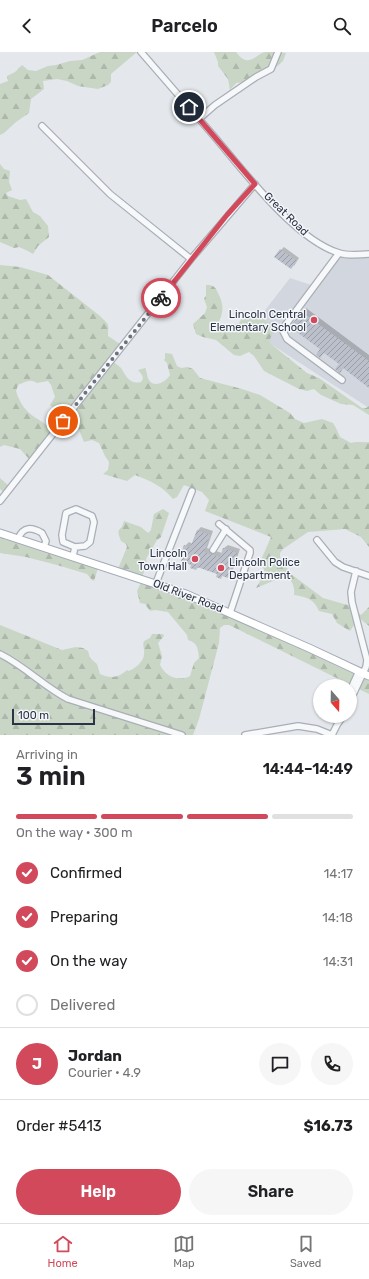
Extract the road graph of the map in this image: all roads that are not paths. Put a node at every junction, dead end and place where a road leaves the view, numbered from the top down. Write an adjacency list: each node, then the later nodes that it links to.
1 (141, 52): 3 (street, Great Road)
2 (278, 52): 3 (street)
3 (199, 119): 5 (street, Great Road)
4 (42, 126): 8 (street)
5 (255, 184): 6 (street, Great Road); 8 (street)
6 (339, 253): 7 (street, Great Road); 9 (street)
7 (369, 254)
8 (191, 259): 11 (street)
9 (342, 380)
10 (192, 490): 23 (street)
11 (0, 501)
12 (219, 524): 13 (street)
13 (226, 529): 19 (street); 24 (street)
14 (0, 532): 15 (main road, Old River Road)
15 (18, 538): 17 (main road, Old River Road); 17 (street)
16 (317, 540): 21 (street)
17 (44, 547): 20 (main road, Old River Road)
18 (76, 547): 18 (street); 20 (street)
19 (213, 550)
20 (73, 556): 23 (main road, Old River Road)
21 (356, 571): 22 (street); 26 (street)
22 (369, 576)
23 (156, 583): 24 (main road, Old River Road)
24 (230, 613): 26 (main road, Old River Road)
25 (0, 654): 30 (street)
26 (364, 674): 27 (street); 28 (street)
27 (357, 682)
28 (357, 688)
29 (337, 725): 32 (street)
30 (182, 735)
31 (245, 735): 32 (street)
32 (332, 735)

